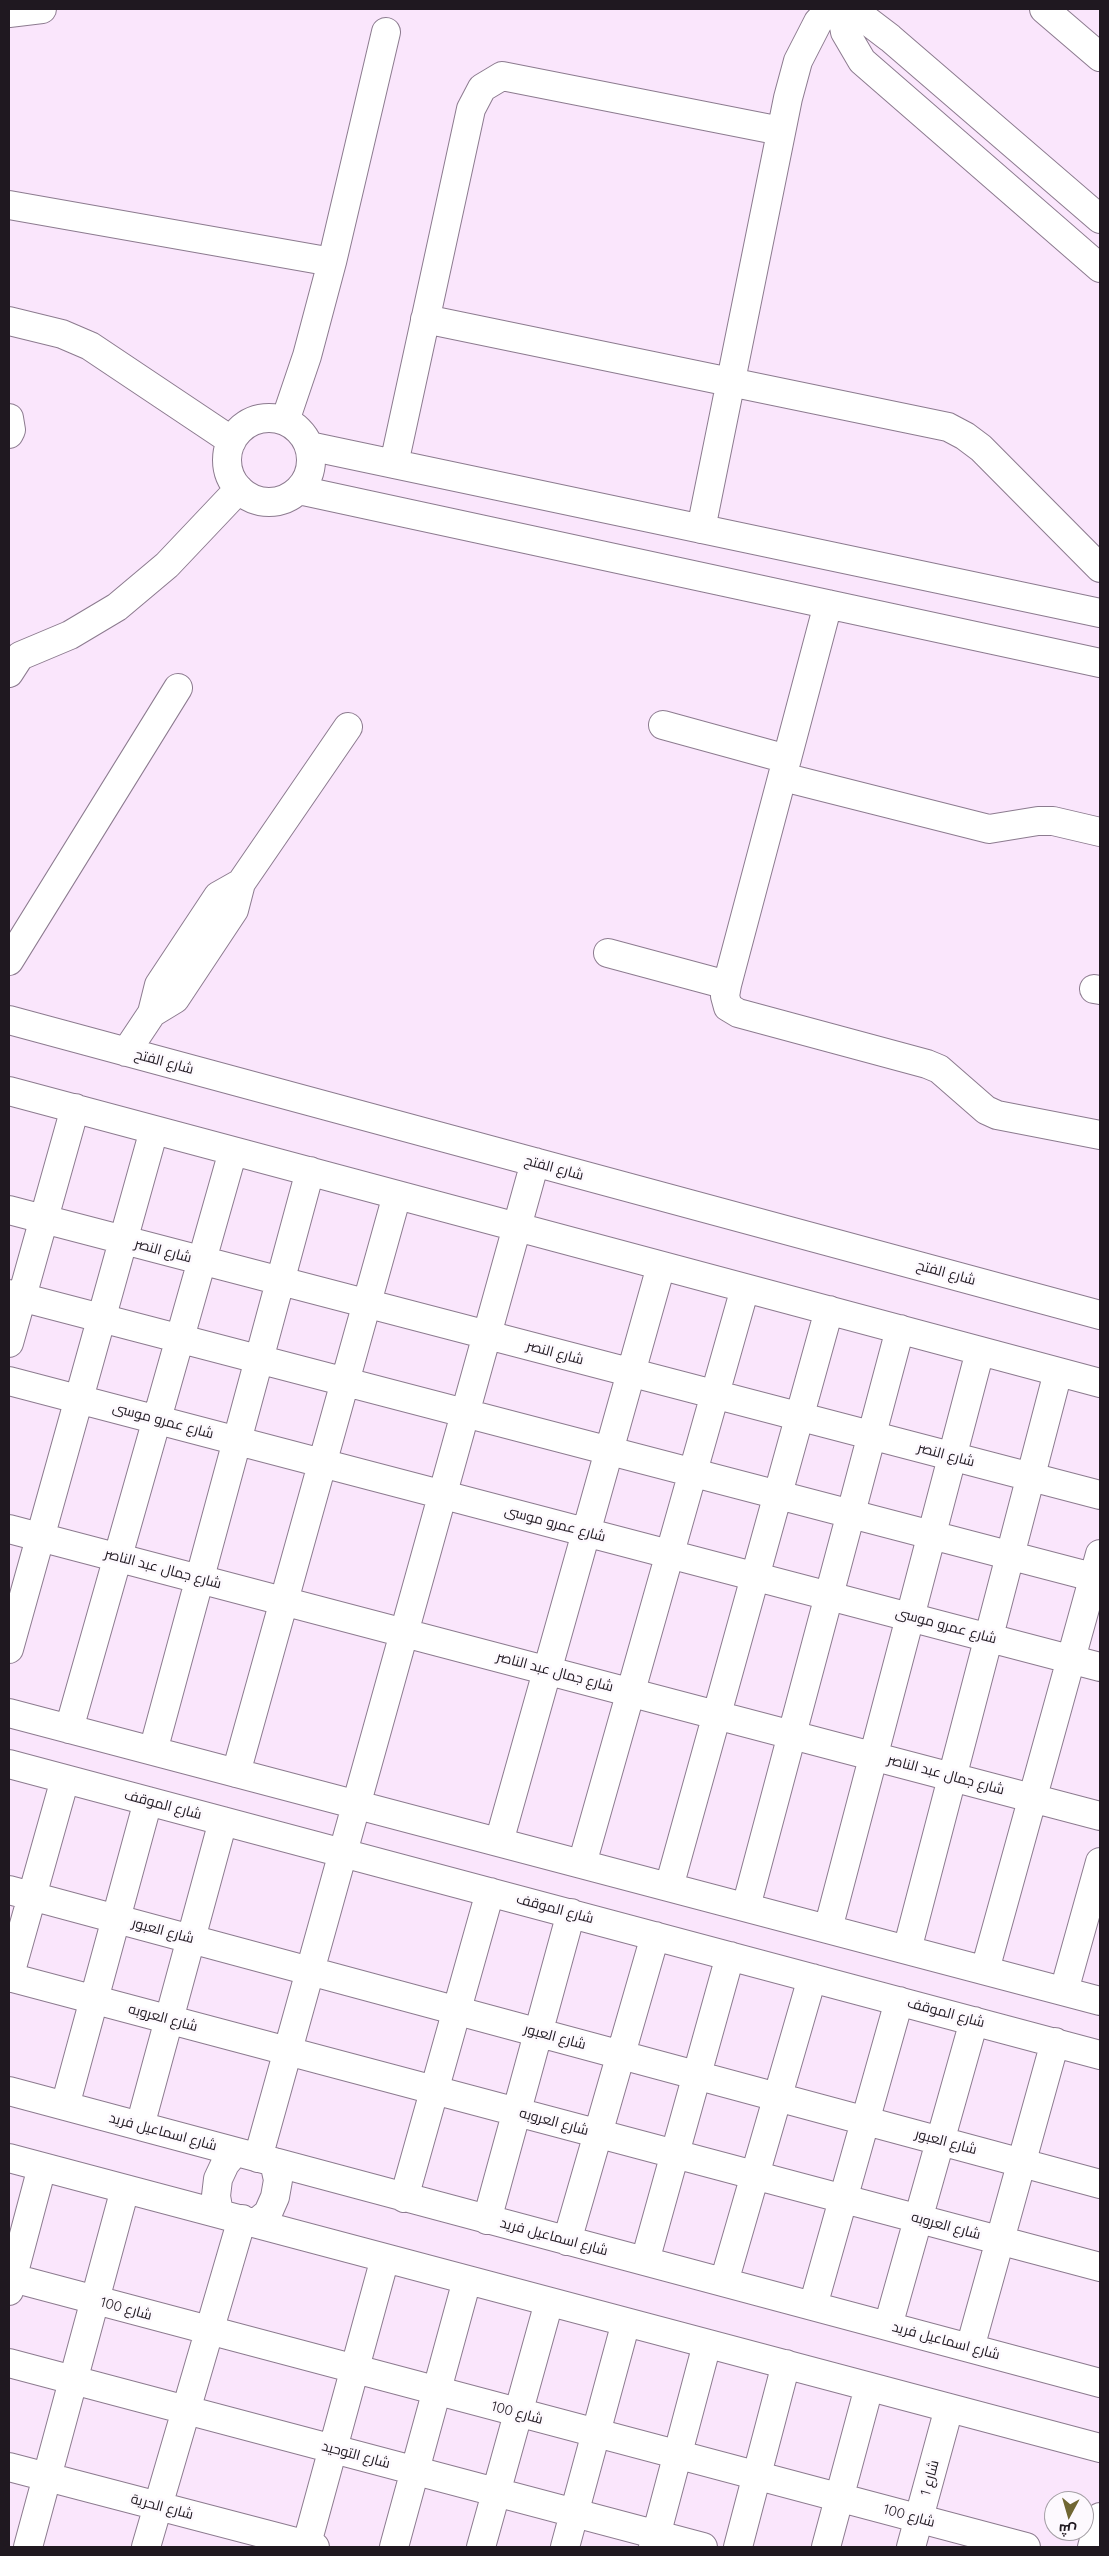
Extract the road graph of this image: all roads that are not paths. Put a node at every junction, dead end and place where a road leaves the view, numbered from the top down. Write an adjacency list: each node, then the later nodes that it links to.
1 (42, 9): 6 (street)
2 (830, 9): 9 (street)
3 (841, 9): 13 (street)
4 (852, 9): 11 (street)
5 (1044, 9): 8 (street)
6 (9, 13)
7 (386, 32): 12 (street)
8 (1100, 57)
9 (782, 131): 14 (street); 16 (street)
10 (9, 204): 12 (street)
11 (1100, 219)
12 (332, 262): 18 (street)
13 (1100, 268)
14 (425, 318): 16 (street); 22 (street)
15 (9, 320): 20 (street)
16 (732, 382): 25 (street); 26 (street)
17 (9, 418): 19 (street)
18 (285, 421): 20 (street); 21 (street)
19 (9, 434)
20 (232, 441): 23 (street)
21 (309, 446): 22 (street); 24 (street)
22 (394, 464): 25 (street)
23 (239, 489): 24 (street); 29 (street)
24 (299, 490): 27 (street)
25 (701, 529): 28 (street)
26 (1100, 568)
27 (828, 604): 30 (street); 34 (street)
28 (1100, 613)
29 (13, 659)
30 (1100, 663)
31 (178, 688): 37 (street)
32 (663, 725): 34 (street)
33 (348, 727): 40 (street)
34 (785, 768): 35 (street); 38 (street)
35 (1100, 832)
36 (608, 953): 38 (street)
37 (9, 960)
38 (727, 985): 44 (street)
39 (9, 1020): 40 (street, شارع الفتح)
40 (126, 1052): 46 (street, شارع الفتح)
41 (9, 1091): 42 (street)
42 (75, 1108): 43 (street); 50 (street)
43 (154, 1130): 45 (street); 52 (street)
44 (1100, 1135)
45 (233, 1151): 47 (street); 53 (street)
46 (535, 1162): 51 (street); 60 (street, شارع الفتح)
47 (310, 1171): 48 (street); 55 (street)
48 (397, 1195): 51 (street); 58 (street)
49 (9, 1210): 50 (street, شارع النصر)
50 (43, 1220): 52 (street, شارع النصر); 57 (street)
51 (517, 1226): 54 (street); 63 (street)
52 (123, 1240): 53 (street, شارع النصر); 61 (street)
53 (201, 1261): 55 (street, شارع النصر); 64 (street)
54 (661, 1266): 56 (street); 68 (street)
55 (280, 1281): 58 (street, شارع النصر); 67 (street)
56 (745, 1288): 59 (street); 73 (street)
57 (15, 1296): 61 (street); 65 (street)
58 (367, 1304): 63 (street, شارع النصر); 71 (street)
59 (829, 1310): 62 (street); 76 (street)
60 (1100, 1315)
61 (101, 1318): 64 (street); 74 (street)
62 (900, 1329): 66 (street); 78 (street)
63 (486, 1335): 68 (street, شارع النصر); 75 (street)
64 (179, 1339): 67 (street); 77 (street)
65 (9, 1343)
66 (980, 1351): 69 (street); 81 (street)
67 (259, 1359): 71 (street); 79 (street)
68 (631, 1372): 73 (street, شارع النصر); 80 (street)
69 (1058, 1372): 72 (street); 84 (street)
70 (9, 1381): 74 (street, شارع عمرو موسى)
71 (345, 1382): 75 (street); 82 (street)
72 (1100, 1383)
73 (715, 1395): 76 (street, شارع النصر); 83 (street)
74 (78, 1400): 77 (street, شارع عمرو موسى); 92 (street)
75 (465, 1413): 80 (street); 85 (street)
76 (800, 1416): 78 (street, شارع النصر); 86 (street)
77 (156, 1420): 79 (street, شارع عمرو موسى); 95 (street)
78 (872, 1435): 81 (street, شارع النصر); 88 (street)
79 (237, 1441): 82 (street, شارع عمرو موسى); 98 (street)
80 (609, 1451): 83 (street); 90 (street)
81 (952, 1456): 84 (street, شارع النصر); 91 (street)
82 (322, 1463): 85 (street, شارع عمرو موسى); 100 (street)
83 (693, 1473): 86 (street); 93 (street)
84 (1031, 1476): 87 (street, شارع النصر); 94 (street)
85 (442, 1494): 90 (street, شارع عمرو موسى); 102 (street)
86 (778, 1495): 88 (street); 97 (street)
87 (1100, 1495)
88 (851, 1514): 91 (street); 99 (street)
89 (9, 1529): 92 (street, شارع جمال عبد الناصر)
90 (586, 1532): 93 (street, شارع عمرو موسى); 107 (street)
91 (931, 1535): 94 (street); 101 (street)
92 (40, 1537): 95 (street, شارع جمال عبد الناصر); 104 (street)
93 (670, 1554): 97 (street, شارع عمرو موسى); 108 (street)
94 (1010, 1555): 96 (street); 103 (street)
95 (118, 1557): 98 (street, شارع جمال عبد الناصر); 111 (street)
96 (1098, 1570): 105 (street)
97 (755, 1576): 99 (street, شارع عمرو موسى); 110 (street)
98 (200, 1579): 100 (street, شارع جمال عبد الناصر); 113 (street)
99 (829, 1596): 101 (street, شارع عمرو موسى); 112 (street)
100 (284, 1601): 102 (street, شارع جمال عبد الناصر); 116 (street)
101 (910, 1617): 103 (street, شارع عمرو موسى); 114 (street)
102 (404, 1633): 107 (street, شارع جمال عبد الناصر); 121 (street)
103 (988, 1637): 105 (street, شارع عمرو موسى); 117 (street)
104 (9, 1648)
105 (1071, 1659): 106 (street, شارع عمرو موسى); 119 (street)
106 (1100, 1666)
107 (547, 1670): 108 (street, شارع جمال عبد الناصر); 124 (street)
108 (631, 1692): 110 (street, شارع جمال عبد الناصر); 127 (street)
109 (9, 1713): 111 (street)
110 (717, 1715): 112 (street, شارع جمال عبد الناصر); 128 (street)
111 (69, 1729): 113 (street)
112 (792, 1735): 114 (street, شارع جمال عبد الناصر); 131 (street)
113 (153, 1750): 116 (street)
114 (873, 1756): 117 (street, شارع جمال عبد الناصر); 134 (street)
115 (9, 1764): 118 (street, شارع الموقف)
116 (236, 1773): 121 (street)
117 (952, 1777): 119 (street, شارع جمال عبد الناصر); 137 (street)
118 (65, 1779): 120 (street, شارع الموقف); 130 (street)
119 (1033, 1798): 122 (street, شارع جمال عبد الناصر); 139 (street)
120 (148, 1801): 123 (street, شارع الموقف); 133 (street)
121 (356, 1804): 124 (street); 125 (street)
122 (1100, 1816)
123 (223, 1821): 125 (street, شارع الموقف); 136 (street)
124 (499, 1842): 127 (street)
125 (343, 1854): 129 (street, شارع الموقف); 140 (street)
126 (1100, 1862): 143 (street)
127 (582, 1864): 128 (street)
128 (669, 1887): 131 (street)
129 (490, 1892): 132 (street, شارع الموقف); 147 (street)
130 (20, 1893): 133 (street, شارع العبور); 141 (street)
131 (746, 1907): 134 (street)
132 (571, 1914): 135 (street, شارع الموقف); 150 (street)
133 (116, 1918): 136 (street, شارع العبور); 144 (street)
134 (828, 1929): 137 (street)
135 (655, 1936): 138 (street, شارع الموقف); 153 (street)
136 (191, 1939): 140 (street, شارع العبور); 148 (street)
137 (907, 1950): 139 (street)
138 (730, 1956): 142 (street, شارع الموقف); 155 (street)
139 (985, 1970): 143 (street)
140 (310, 1971): 147 (street, شارع العبور); 152 (street)
141 (9, 1977): 144 (street, شارع العروبه)
142 (812, 1978): 146 (street, شارع الموقف); 158 (street)
143 (1064, 1991): 145 (street)
144 (94, 2000): 148 (street, شارع العروبه); 159 (street)
145 (1100, 2000)
146 (899, 2001): 149 (street, شارع الموقف); 161 (street)
147 (456, 2010): 150 (street, شارع العبور); 156 (street)
148 (169, 2020): 152 (street, شارع العروبه); 162 (street)
149 (974, 2021): 151 (street, شارع الموقف); 164 (street)
150 (538, 2032): 153 (street, شارع العبور); 160 (street)
151 (1055, 2042): 154 (street, شارع الموقف); 168 (street)
152 (288, 2051): 156 (street, شارع العروبه); 166 (street)
153 (621, 2055): 155 (street, شارع العبور); 163 (street)
154 (1100, 2055)
155 (696, 2075): 158 (street, شارع العبور); 165 (street)
156 (434, 2090): 160 (street, شارع العروبه); 173 (street)
157 (9, 2091): 159 (street, شارع اسماعيل فريد)
158 (778, 2097): 161 (street, شارع العبور); 170 (street)
159 (65, 2106): 162 (street, شارع اسماعيل فريد)
160 (516, 2112): 163 (street, شارع العروبه); 177 (street)
161 (865, 2121): 164 (street, شارع العبور); 174 (street)
162 (140, 2126): 166 (street, شارع اسماعيل فريد)
163 (598, 2134): 165 (street, شارع العروبه); 178 (street)
164 (940, 2141): 168 (street, شارع العبور); 176 (street)
165 (674, 2154): 170 (street, شارع العروبه); 181 (street)
166 (256, 2157): 173 (street, شارع اسماعيل فريد); 175 (street); 175 (street)
167 (9, 2158): 169 (street)
168 (1021, 2163): 171 (street, شارع العبور); 179 (street)
169 (42, 2167): 172 (street); 184 (street)
170 (755, 2176): 174 (street, شارع العروبه); 185 (street)
171 (1100, 2184)
172 (125, 2189): 175 (street); 186 (street)
173 (404, 2198): 177 (street, شارع اسماعيل فريد)
174 (843, 2199): 176 (street, شارع العروبه); 188 (street)
175 (239, 2218): 180 (street); 191 (street)
176 (918, 2219): 179 (street, شارع العروبه); 190 (street)
177 (487, 2220): 178 (street, شارع اسماعيل فريد)
178 (567, 2241): 181 (street, شارع اسماعيل فريد)
179 (1000, 2241): 182 (street, شارع العروبه); 193 (street)
180 (385, 2258): 183 (street); 196 (street)
181 (645, 2261): 185 (street, شارع اسماعيل فريد)
182 (1100, 2268)
183 (467, 2280): 187 (street); 200 (street)
184 (10, 2282): 186 (street, شارع 100)
185 (724, 2282): 188 (street, شارع اسماعيل فريد)
186 (95, 2300): 191 (street, شارع 100); 197 (street)
187 (549, 2302): 189 (street); 203 (street)
188 (813, 2306): 190 (street, شارع اسماعيل فريد)
189 (626, 2322): 192 (street); 204 (street)
190 (888, 2326): 193 (street, شارع اسماعيل فريد)
191 (209, 2331): 196 (street, شارع 100); 202 (street)
192 (707, 2344): 195 (street); 207 (street)
193 (970, 2348): 198 (street, شارع اسماعيل فريد)
194 (9, 2363): 197 (street, شارع التوحيد)
195 (786, 2364): 199 (street); 211 (street)
196 (355, 2370): 200 (street, شارع 100); 206 (street)
197 (74, 2380): 202 (street, شارع التوحيد); 210 (street)
198 (1100, 2383)
199 (869, 2386): 201 (street); 213 (street)
200 (437, 2391): 203 (street, شارع 100); 209 (street)
201 (949, 2408): 205 (street); 217 (street, شارع 1)
202 (187, 2410): 206 (street, شارع التوحيد); 214 (street)
203 (519, 2413): 204 (street, شارع 100); 212 (street)
204 (596, 2433): 207 (street, شارع 100); 215 (street)
205 (1100, 2448)
206 (333, 2449): 209 (street, شارع التوحيد); 219 (street)
207 (678, 2455): 211 (street, شارع 100); 218 (street)
208 (9, 2466): 210 (street, شارع الحرية)
209 (415, 2471): 212 (street, شارع التوحيد); 222 (street)
210 (46, 2476): 214 (street, شارع الحرية); 220 (street)
211 (757, 2476): 213 (street, شارع 100); 226 (street)
212 (497, 2492): 215 (street, شارع التوحيد); 223 (street)
213 (839, 2498): 217 (street, شارع 100); 227 (street)
214 (158, 2506): 219 (street, شارع الحرية); 221 (street)
215 (575, 2513): 218 (street, شارع التوحيد); 224 (street)
216 (1100, 2517): 230 (street)
217 (918, 2519): 228 (street, شارع 1); 229 (street, شارع 100)
218 (655, 2541): 225 (street, شارع التوحيد)
219 (309, 2546)
220 (28, 2547)
221 (146, 2547)
222 (394, 2547)
223 (481, 2547)
224 (565, 2547)
225 (703, 2547)
226 (738, 2547)
227 (826, 2547)
228 (911, 2547)
229 (1026, 2547)
230 (1092, 2547)

